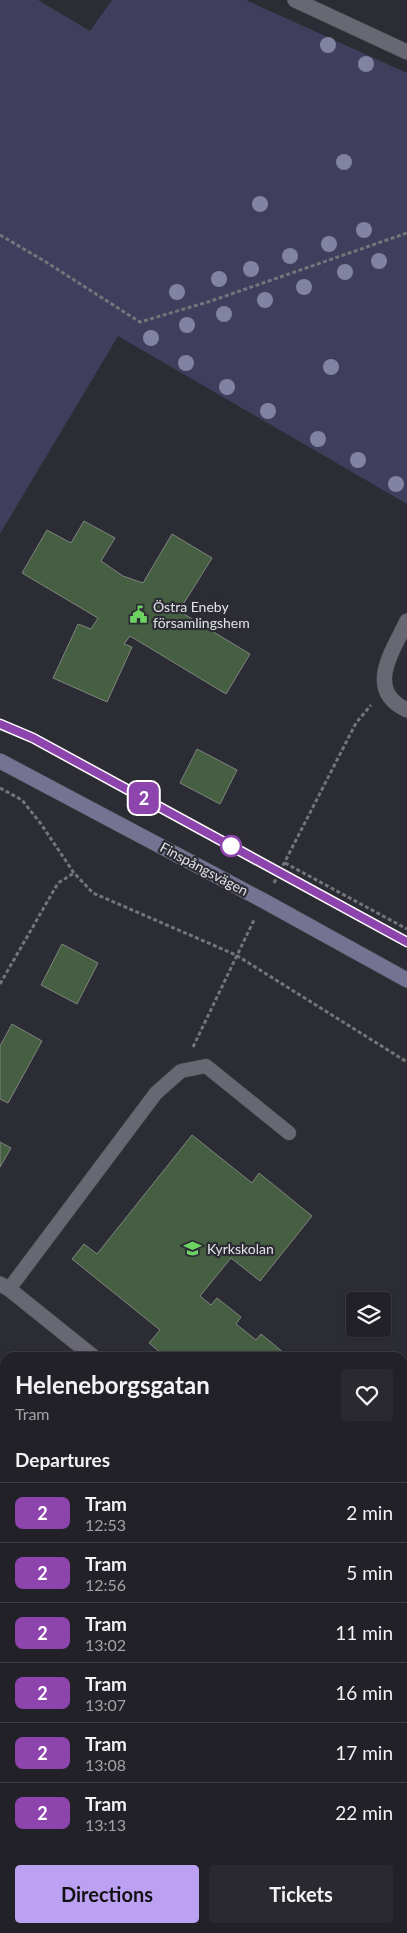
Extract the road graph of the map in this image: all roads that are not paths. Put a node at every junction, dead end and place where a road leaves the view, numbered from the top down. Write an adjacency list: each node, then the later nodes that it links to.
1 (295, 0): 2 (street)
2 (407, 52)
3 (407, 621): 4 (street)
4 (407, 710)
5 (0, 762): 6 (main road, Finspångsvägen)
6 (407, 980)
7 (289, 1133): 8 (lane)
8 (4, 1286): 9 (street)
9 (87, 1352)

